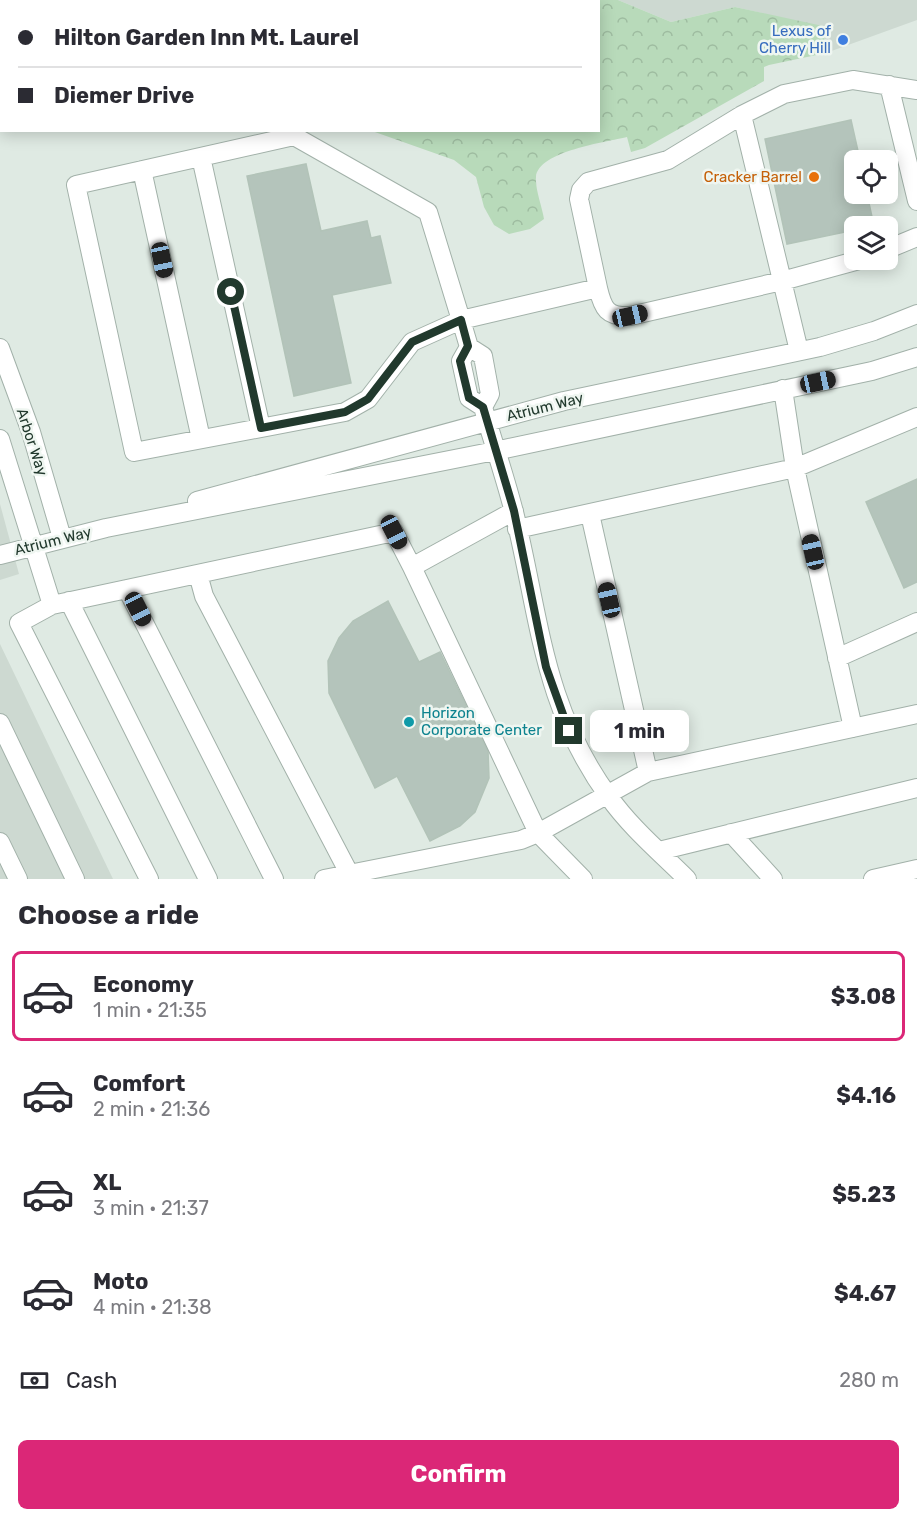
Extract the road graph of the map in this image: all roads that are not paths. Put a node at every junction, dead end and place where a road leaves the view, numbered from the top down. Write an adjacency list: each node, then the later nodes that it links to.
1 (889, 86): 2 (street); 3 (street); 6 (street)
2 (917, 90)
3 (742, 115): 10 (street); 11 (street)
4 (201, 157): 5 (street); 13 (street); 20 (street)
5 (142, 170): 22 (street); 22 (street)
6 (917, 201)
7 (917, 237): 8 (street)
8 (898, 245)
9 (844, 264): 10 (street)
10 (782, 281): 11 (street); 15 (street)
11 (598, 288): 13 (street)
12 (917, 314): 15 (street, Atrium Way)
13 (461, 320): 18 (street); 20 (street)
14 (0, 348): 29 (street, Arbor Way)
15 (799, 351): 18 (street, Atrium Way)
16 (917, 357): 17 (street, Atrium Way)
17 (783, 389): 23 (street, Atrium Way); 24 (street)
18 (485, 414): 23 (street); 27 (street, Atrium Way)
19 (917, 417): 24 (street)
20 (261, 428): 22 (street)
21 (0, 439): 30 (street, Arbor Way)
22 (201, 439)
23 (495, 451): 25 (street); 27 (street, Atrium Way)
24 (795, 468): 26 (street); 37 (street)
25 (514, 511): 28 (street); 32 (street)
26 (590, 514): 28 (street); 41 (street)
27 (106, 528): 29 (street, Atrium Way)
28 (517, 530): 43 (street)
29 (62, 538): 30 (street, Atrium Way)
30 (32, 544): 31 (street, Atrium Way); 35 (street, Arbor Way)
31 (0, 555)
32 (412, 567): 33 (street); 44 (street)
33 (198, 574): 34 (street); 49 (street)
34 (128, 589): 35 (street); 54 (street)
35 (60, 603): 52 (street); 53 (street, Arbor Way)
36 (917, 622): 37 (street)
37 (837, 658): 40 (street)
38 (917, 714): 40 (street)
39 (0, 723): 51 (street)
40 (853, 728): 41 (street)
41 (648, 772): 43 (street)
42 (917, 788): 45 (street)
43 (608, 796): 44 (street); 47 (street)
44 (538, 833): 49 (street); 56 (street)
45 (731, 833): 47 (street); 58 (street)
46 (0, 842): 50 (street)
47 (659, 851): 57 (street)
48 (917, 869): 59 (street)
49 (350, 875): 55 (street)
50 (18, 879)
51 (75, 879)
52 (149, 879)
53 (208, 879)
54 (274, 879)
55 (324, 879)
56 (583, 879)
57 (687, 879)
58 (772, 879)
59 (873, 879)

